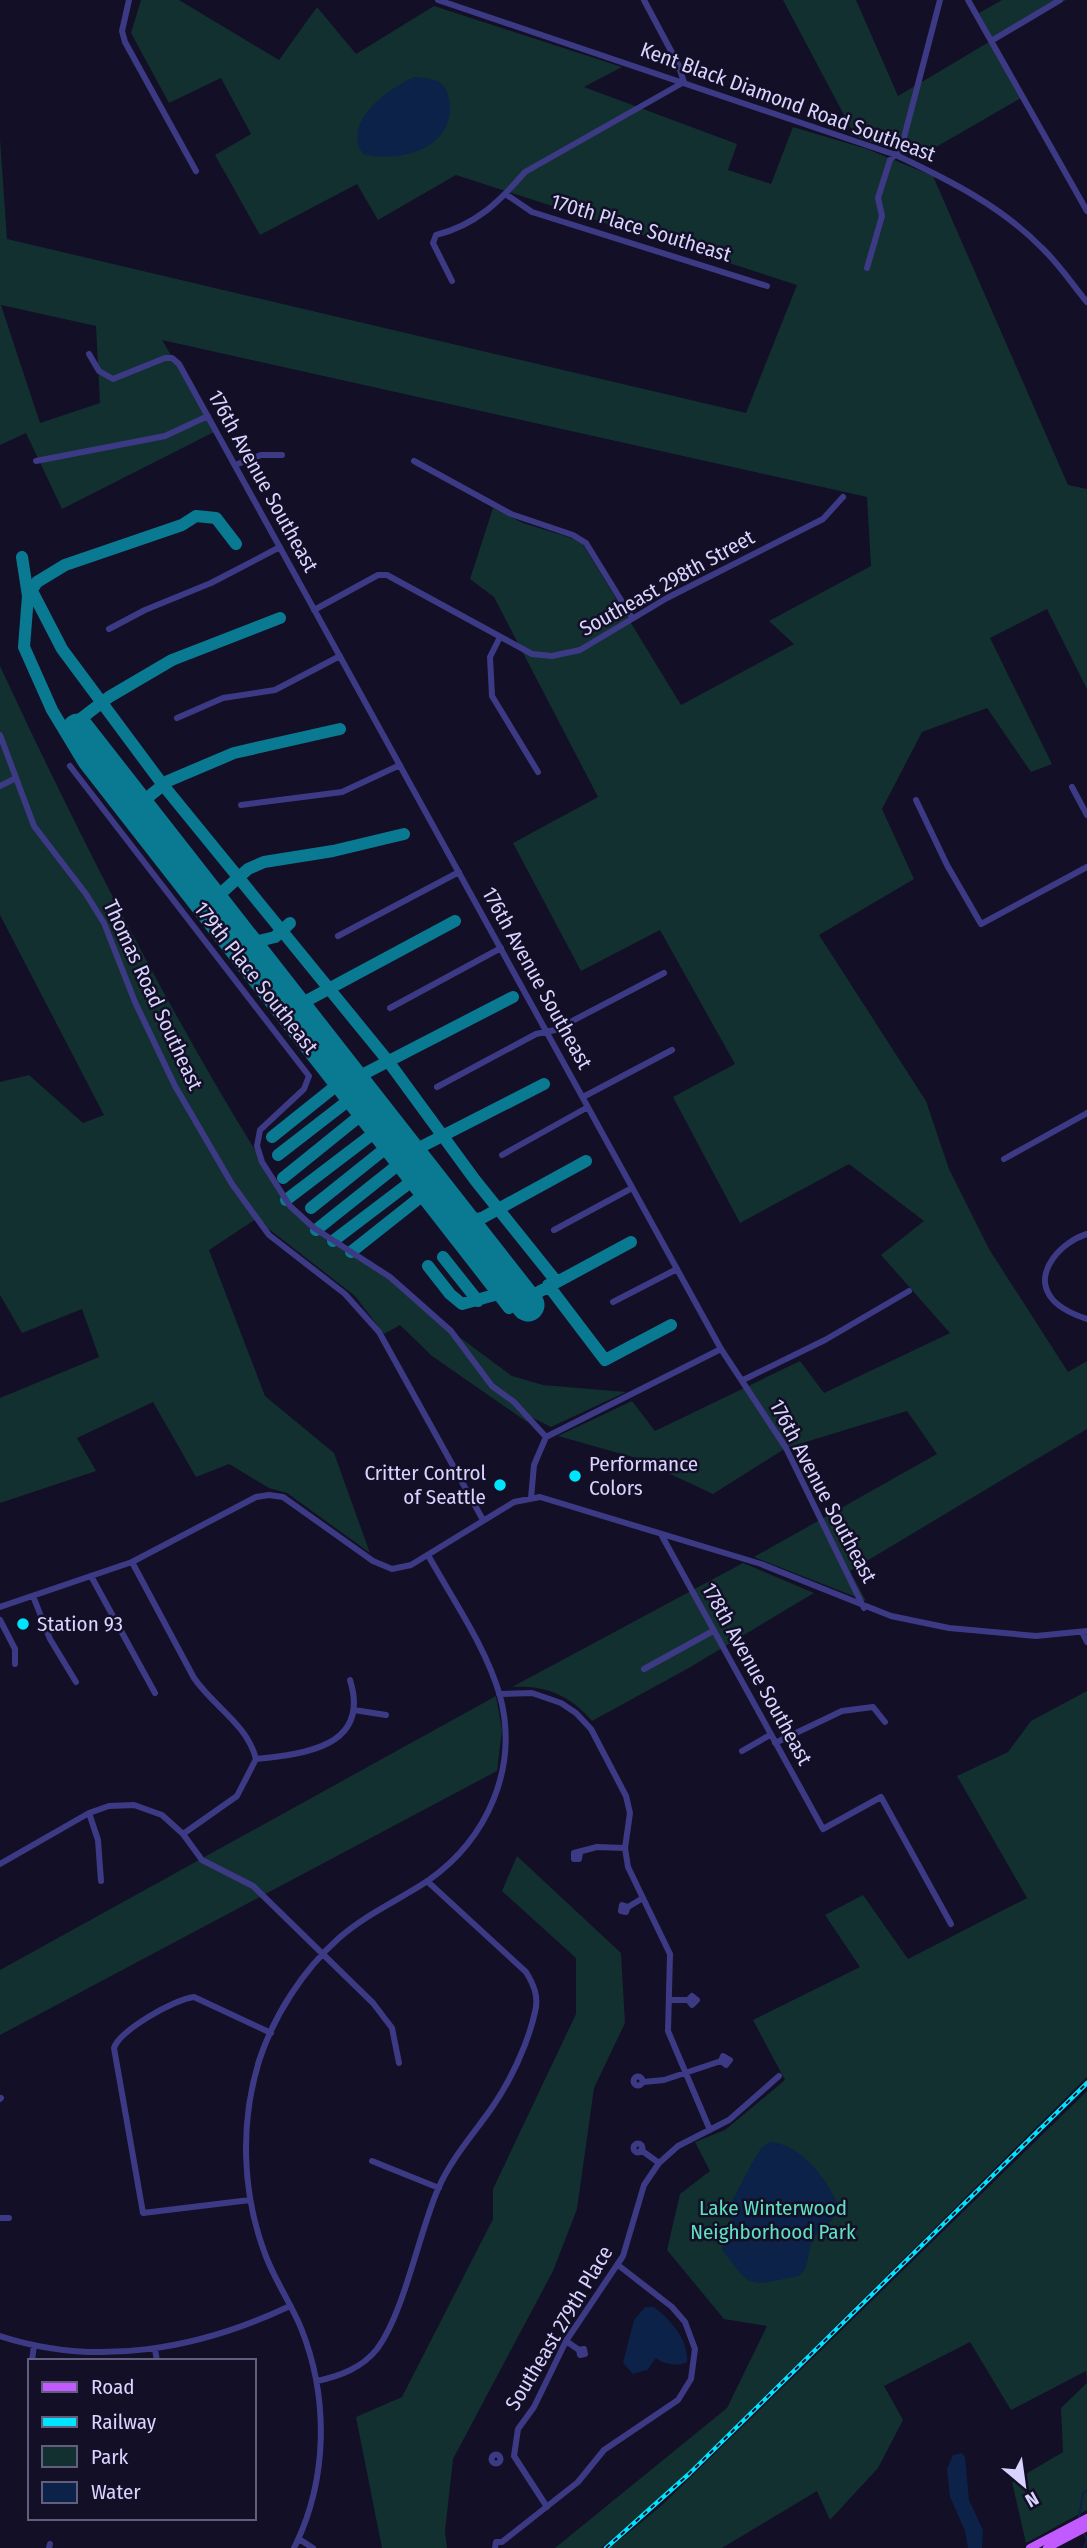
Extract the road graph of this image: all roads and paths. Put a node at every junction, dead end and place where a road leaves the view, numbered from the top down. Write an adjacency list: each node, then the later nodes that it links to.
1 (129, 0): 10 (street)
2 (438, 0): 8 (street, Kent Black Diamond Road Southeast)
3 (644, 0): 8 (street)
4 (940, 0): 9 (street)
5 (968, 0): 7 (street)
6 (1060, 0): 7 (street)
7 (991, 41): 12 (street)
8 (684, 82): 9 (street, Kent Black Diamond Road Southeast); 11 (street)
9 (896, 155): 13 (street); 16 (street, Kent Black Diamond Road Southeast)
10 (196, 171)
11 (507, 195): 14 (street); 15 (street, 170th Place Southeast)
12 (1087, 209)
13 (867, 268)
14 (452, 281)
15 (767, 286)
16 (1087, 302)
17 (89, 355): 18 (street, 176th Avenue Southeast)
18 (208, 416): 20 (street); 22 (street, 176th Avenue Southeast)
19 (282, 455): 22 (street)
20 (36, 461)
21 (414, 461): 26 (street)
22 (235, 465): 24 (street, 176th Avenue Southeast)
23 (843, 497): 26 (street, Southeast 298th Street)
24 (279, 547): 25 (street, 176th Avenue Southeast); 27 (street)
25 (314, 610): 28 (street, Southeast 298th Street); 29 (street, 176th Avenue Southeast)
26 (632, 618): 28 (street, Southeast 298th Street)
27 (109, 629)
28 (500, 638): 34 (street)
29 (340, 656): 30 (street); 32 (street, 176th Avenue Southeast)
30 (177, 718)
31 (0, 736): 35 (street, Thomas Road Southeast)
32 (400, 765): 39 (street); 42 (street, 176th Avenue Southeast)
33 (70, 766): 64 (street, 179th Place Southeast)
34 (538, 772)
35 (16, 778): 36 (street); 66 (street, Thomas Road Southeast)
36 (0, 786)
37 (1072, 788): 40 (street)
38 (915, 800): 41 (street)
39 (241, 805)
40 (1087, 815)
41 (1087, 867)
42 (459, 872): 43 (street); 44 (street, 176th Avenue Southeast)
43 (338, 936)
44 (500, 948): 46 (street); 47 (street, 176th Avenue Southeast)
45 (664, 973): 47 (street)
46 (390, 1008)
47 (546, 1031): 49 (street); 50 (street, 176th Avenue Southeast)
48 (673, 1050): 50 (street)
49 (437, 1087)
50 (583, 1097): 51 (street, 176th Avenue Southeast)
51 (588, 1107): 53 (street); 55 (street, 176th Avenue Southeast)
52 (1087, 1113): 54 (street)
53 (502, 1155)
54 (1004, 1160)
55 (632, 1188): 56 (street); 58 (street, 176th Avenue Southeast)
56 (554, 1230)
57 (1087, 1234): 61 (street)
58 (677, 1269): 60 (street); 62 (street, 176th Avenue Southeast)
59 (909, 1291): 63 (street)
60 (613, 1302)
61 (1087, 1320)
62 (721, 1349): 63 (street, 176th Avenue Southeast); 64 (street)
63 (743, 1380): 73 (street, 176th Avenue Southeast)
64 (546, 1437): 65 (street)
65 (531, 1498): 66 (street); 67 (street)
66 (483, 1520): 68 (street)
67 (662, 1536): 73 (street); 75 (street, 178th Avenue Southeast)
68 (428, 1555): 69 (street); 83 (street)
69 (132, 1562): 70 (street); 90 (street)
70 (92, 1576): 71 (street); 82 (street)
71 (33, 1596): 72 (street); 81 (street)
72 (0, 1607)
73 (864, 1608): 76 (street)
74 (0, 1620): 78 (street)
75 (713, 1631): 79 (street); 87 (street, 178th Avenue Southeast)
76 (1084, 1632): 77 (street)
77 (1087, 1642)
78 (15, 1664)
79 (645, 1669)
80 (350, 1680): 84 (street)
81 (76, 1682)
82 (155, 1693)
83 (499, 1694): 93 (street); 97 (street)
84 (354, 1710): 85 (street); 90 (street)
85 (386, 1715)
86 (885, 1722): 88 (street)
87 (770, 1735): 88 (street, 178th Avenue Southeast); 89 (street)
88 (775, 1743): 100 (street, 178th Avenue Southeast)
89 (742, 1751)
90 (256, 1759): 92 (street)
91 (89, 1812): 92 (street); 95 (street); 96 (street)
92 (183, 1834): 101 (street)
93 (625, 1848): 94 (street); 98 (street)
94 (580, 1853)
95 (0, 1864)
96 (101, 1881)
97 (428, 1881): 101 (street); 114 (street)
98 (643, 1898): 99 (street); 102 (street)
99 (628, 1907)
100 (951, 1923)
101 (322, 1955): 104 (street); 106 (street)
102 (668, 2000): 103 (street); 107 (street)
103 (688, 2000)
104 (271, 2033): 115 (street); 115 (street)
105 (721, 2061): 107 (street)
106 (399, 2063)
107 (685, 2073): 109 (street); 110 (street)
108 (779, 2076): 110 (street, Southeast 279th Place)
109 (643, 2082)
110 (710, 2130): 113 (street, Southeast 279th Place)
111 (641, 2150): 113 (street)
112 (372, 2161): 114 (street)
113 (659, 2164): 118 (street, Southeast 279th Place)
114 (439, 2188): 127 (street)
115 (250, 2200): 119 (street)
116 (0, 2218): 117 (street)
117 (9, 2218)
118 (618, 2265): 121 (street, Southeast 279th Place); 130 (street)
119 (290, 2306): 123 (street); 127 (street)
120 (0, 2336): 122 (street)
121 (566, 2342): 124 (street); 128 (street, Southeast 279th Place)
122 (34, 2345): 123 (street); 125 (street)
123 (155, 2348): 126 (street)
124 (579, 2350)
125 (32, 2359)
126 (157, 2359)
127 (317, 2381): 134 (street)
128 (514, 2456): 129 (street); 130 (street)
129 (500, 2458)
130 (547, 2507): 135 (street)
131 (1087, 2518): 133 (main road)
132 (1087, 2527): 133 (main road)
133 (1071, 2531): 139 (main road); 140 (main road)
134 (299, 2539): 136 (street); 137 (street)
135 (502, 2545): 138 (street)
136 (294, 2548)
137 (313, 2548)
138 (495, 2548)
139 (1030, 2548)
140 (1047, 2548)

